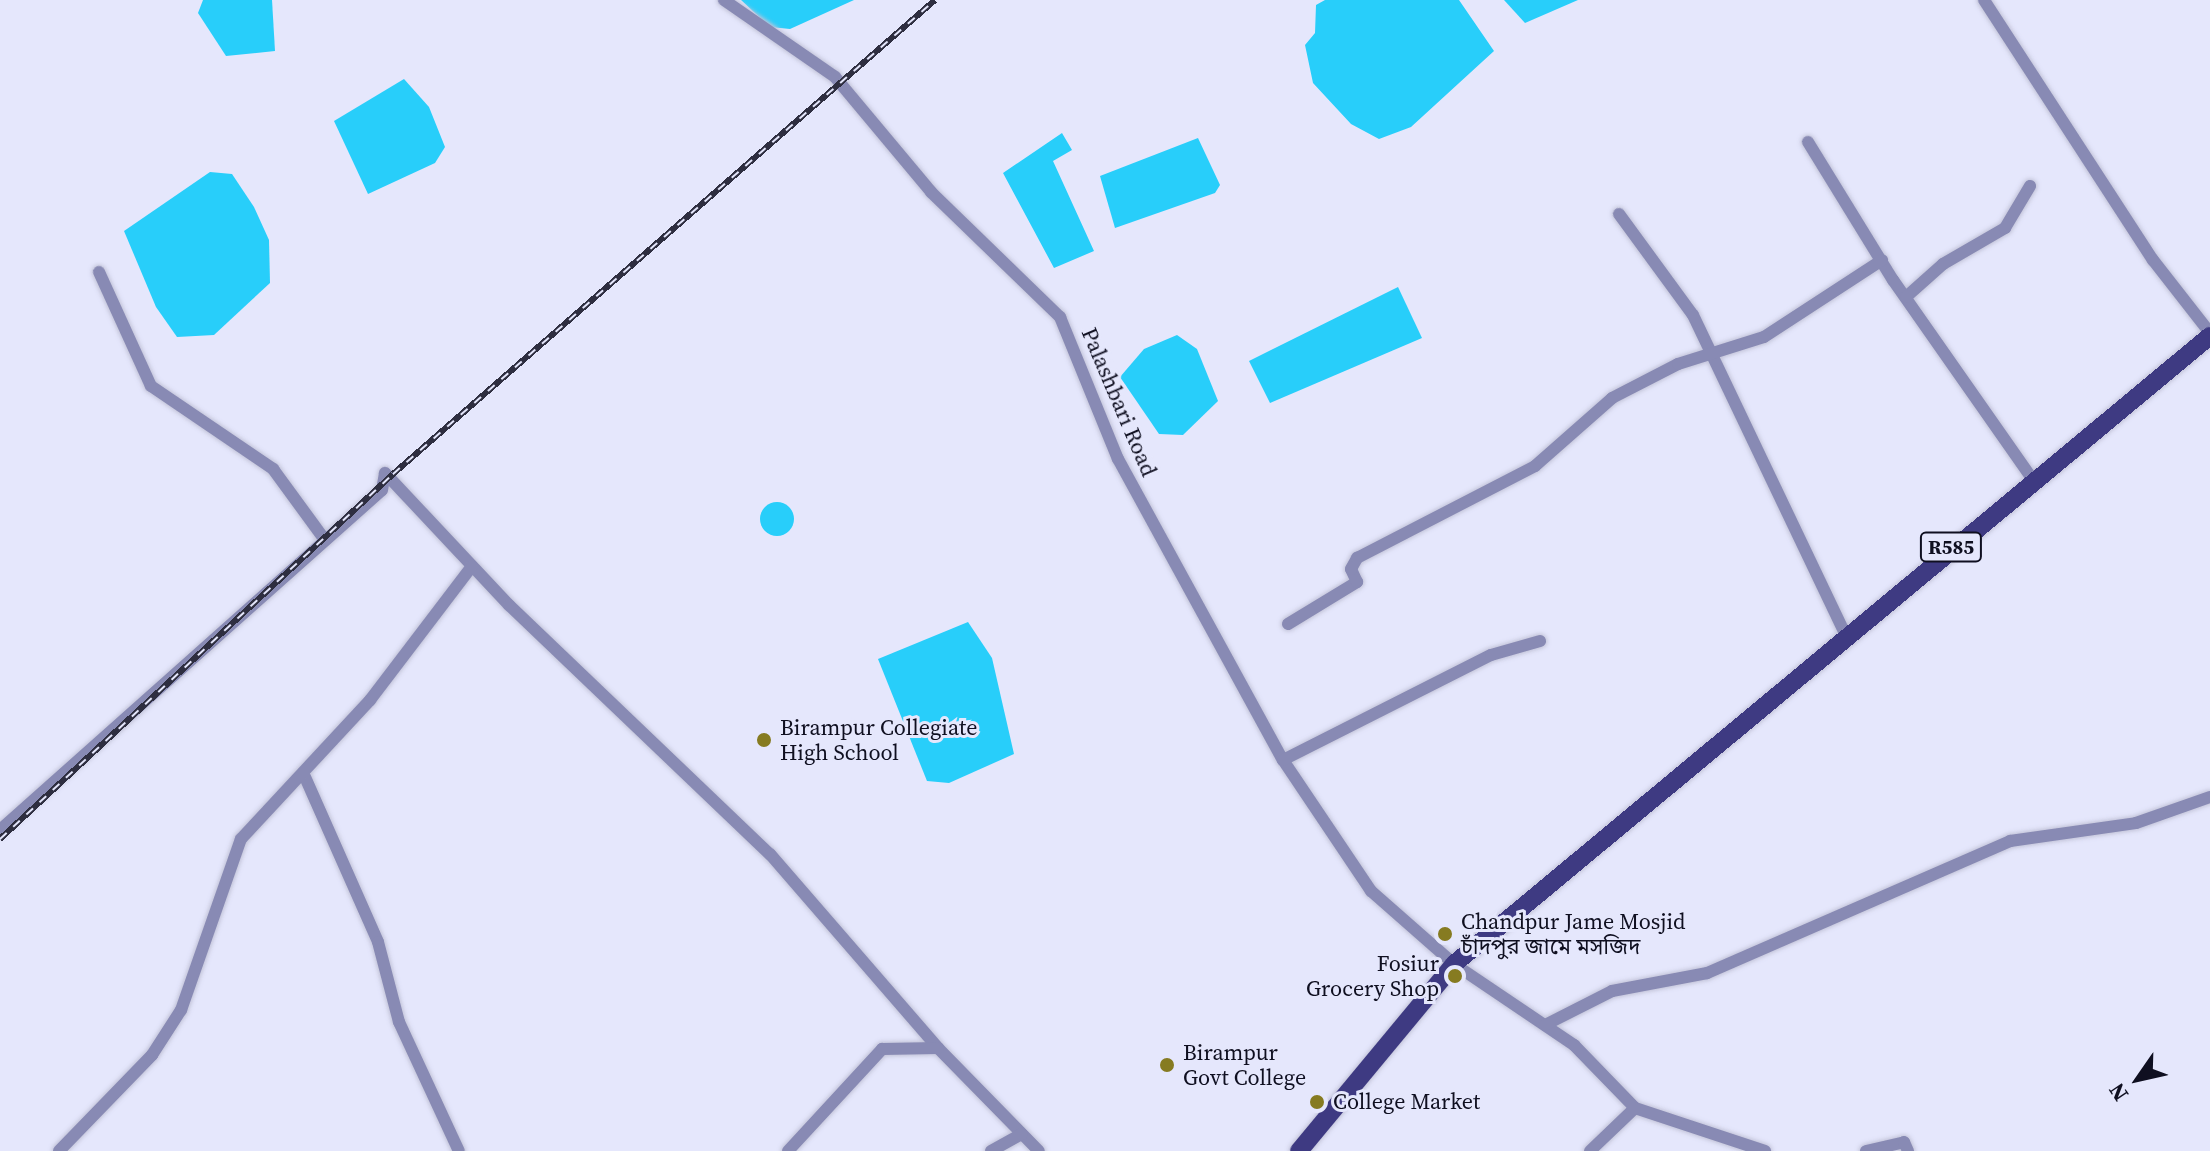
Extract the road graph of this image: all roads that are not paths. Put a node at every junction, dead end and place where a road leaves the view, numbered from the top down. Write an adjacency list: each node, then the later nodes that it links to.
1 (724, 0): 17 (street, Palashbari Road)
2 (1987, 1): 9 (street)
3 (1808, 142): 6 (street)
4 (2030, 186): 8 (street)
5 (1619, 214): 10 (street)
6 (1882, 260): 8 (street); 10 (street)
7 (99, 272): 12 (street)
8 (1906, 297): 11 (street)
9 (2210, 334): 11 (main road, R585)
10 (1709, 355): 14 (street); 15 (street)
11 (2033, 480): 15 (main road, R585)
12 (325, 540): 13 (street); 20 (street)
13 (472, 566): 18 (street); 23 (street)
14 (1288, 624)
15 (1845, 634): 21 (main road, R585)
16 (1540, 641): 17 (street)
17 (1283, 760): 21 (street, Palashbari Road)
18 (305, 777): 26 (street); 27 (street)
19 (2210, 797): 22 (street)
20 (0, 830)
21 (1454, 964): 22 (street, Palashbari Road); 31 (main road, R585)
22 (1545, 1025): 24 (street, Palashbari Road)
23 (938, 1048): 25 (street); 28 (street)
24 (1635, 1108): 32 (street); 33 (street)
25 (1022, 1134): 29 (street); 30 (street)
26 (59, 1151)
27 (459, 1151)
28 (788, 1151)
29 (991, 1151)
30 (1039, 1151)
31 (1299, 1151)
32 (1590, 1151)
33 (1765, 1151)
34 (1866, 1151): 35 (street)
35 (1908, 1151)

